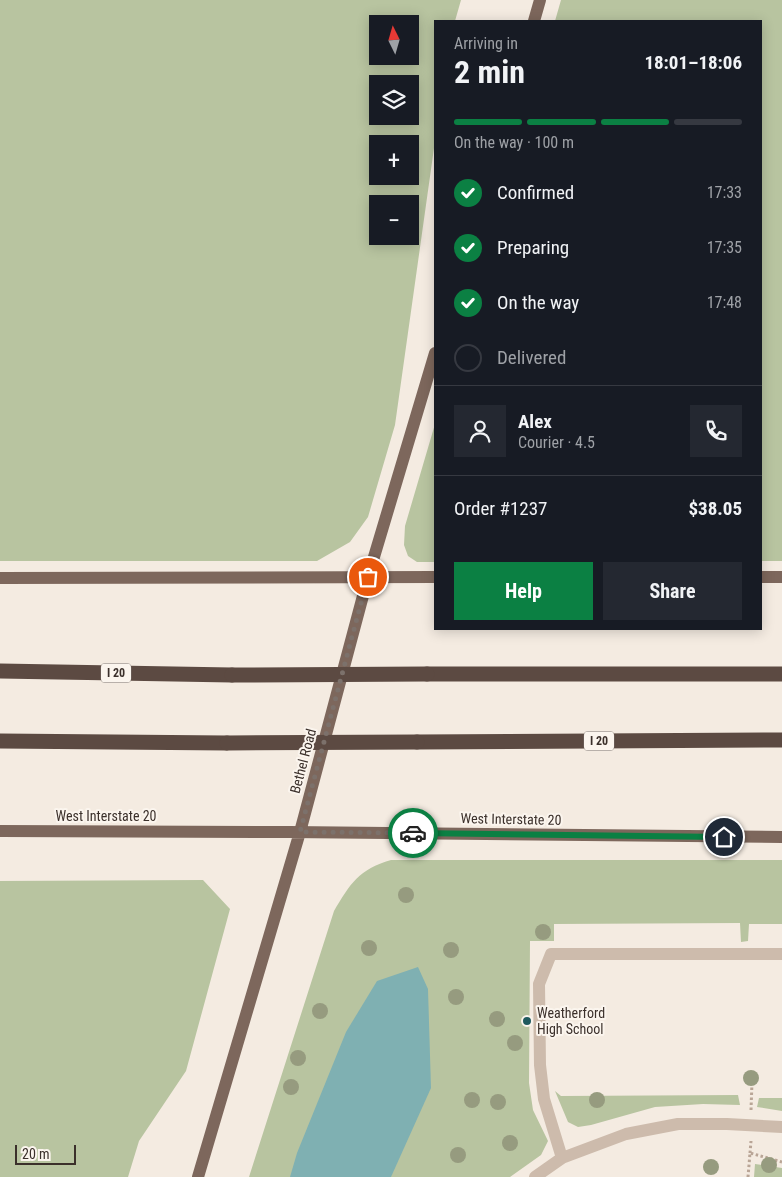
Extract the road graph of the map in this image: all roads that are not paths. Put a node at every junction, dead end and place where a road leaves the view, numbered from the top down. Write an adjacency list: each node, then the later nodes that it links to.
1 (540, 0): 2 (main road)
2 (534, 20)
3 (434, 356): 4 (main road, Bethel Road)
4 (368, 577): 5 (main road); 8 (main road); 14 (main road, Bethel Road)
5 (434, 577)
6 (762, 577): 7 (main road)
7 (782, 577)
8 (0, 578)
9 (0, 671): 10 (highway, I 20, bridge)
10 (782, 674)
11 (782, 740): 12 (highway, I 20, bridge)
12 (0, 741)
13 (0, 830): 14 (main road, West Interstate 20)
14 (300, 832): 15 (main road, West Interstate 20); 19 (main road, Bethel Road)
15 (782, 837)
16 (782, 954): 18 (lane)
17 (782, 1127): 18 (lane)
18 (562, 1158): 20 (lane)
19 (198, 1177)
20 (535, 1177)

